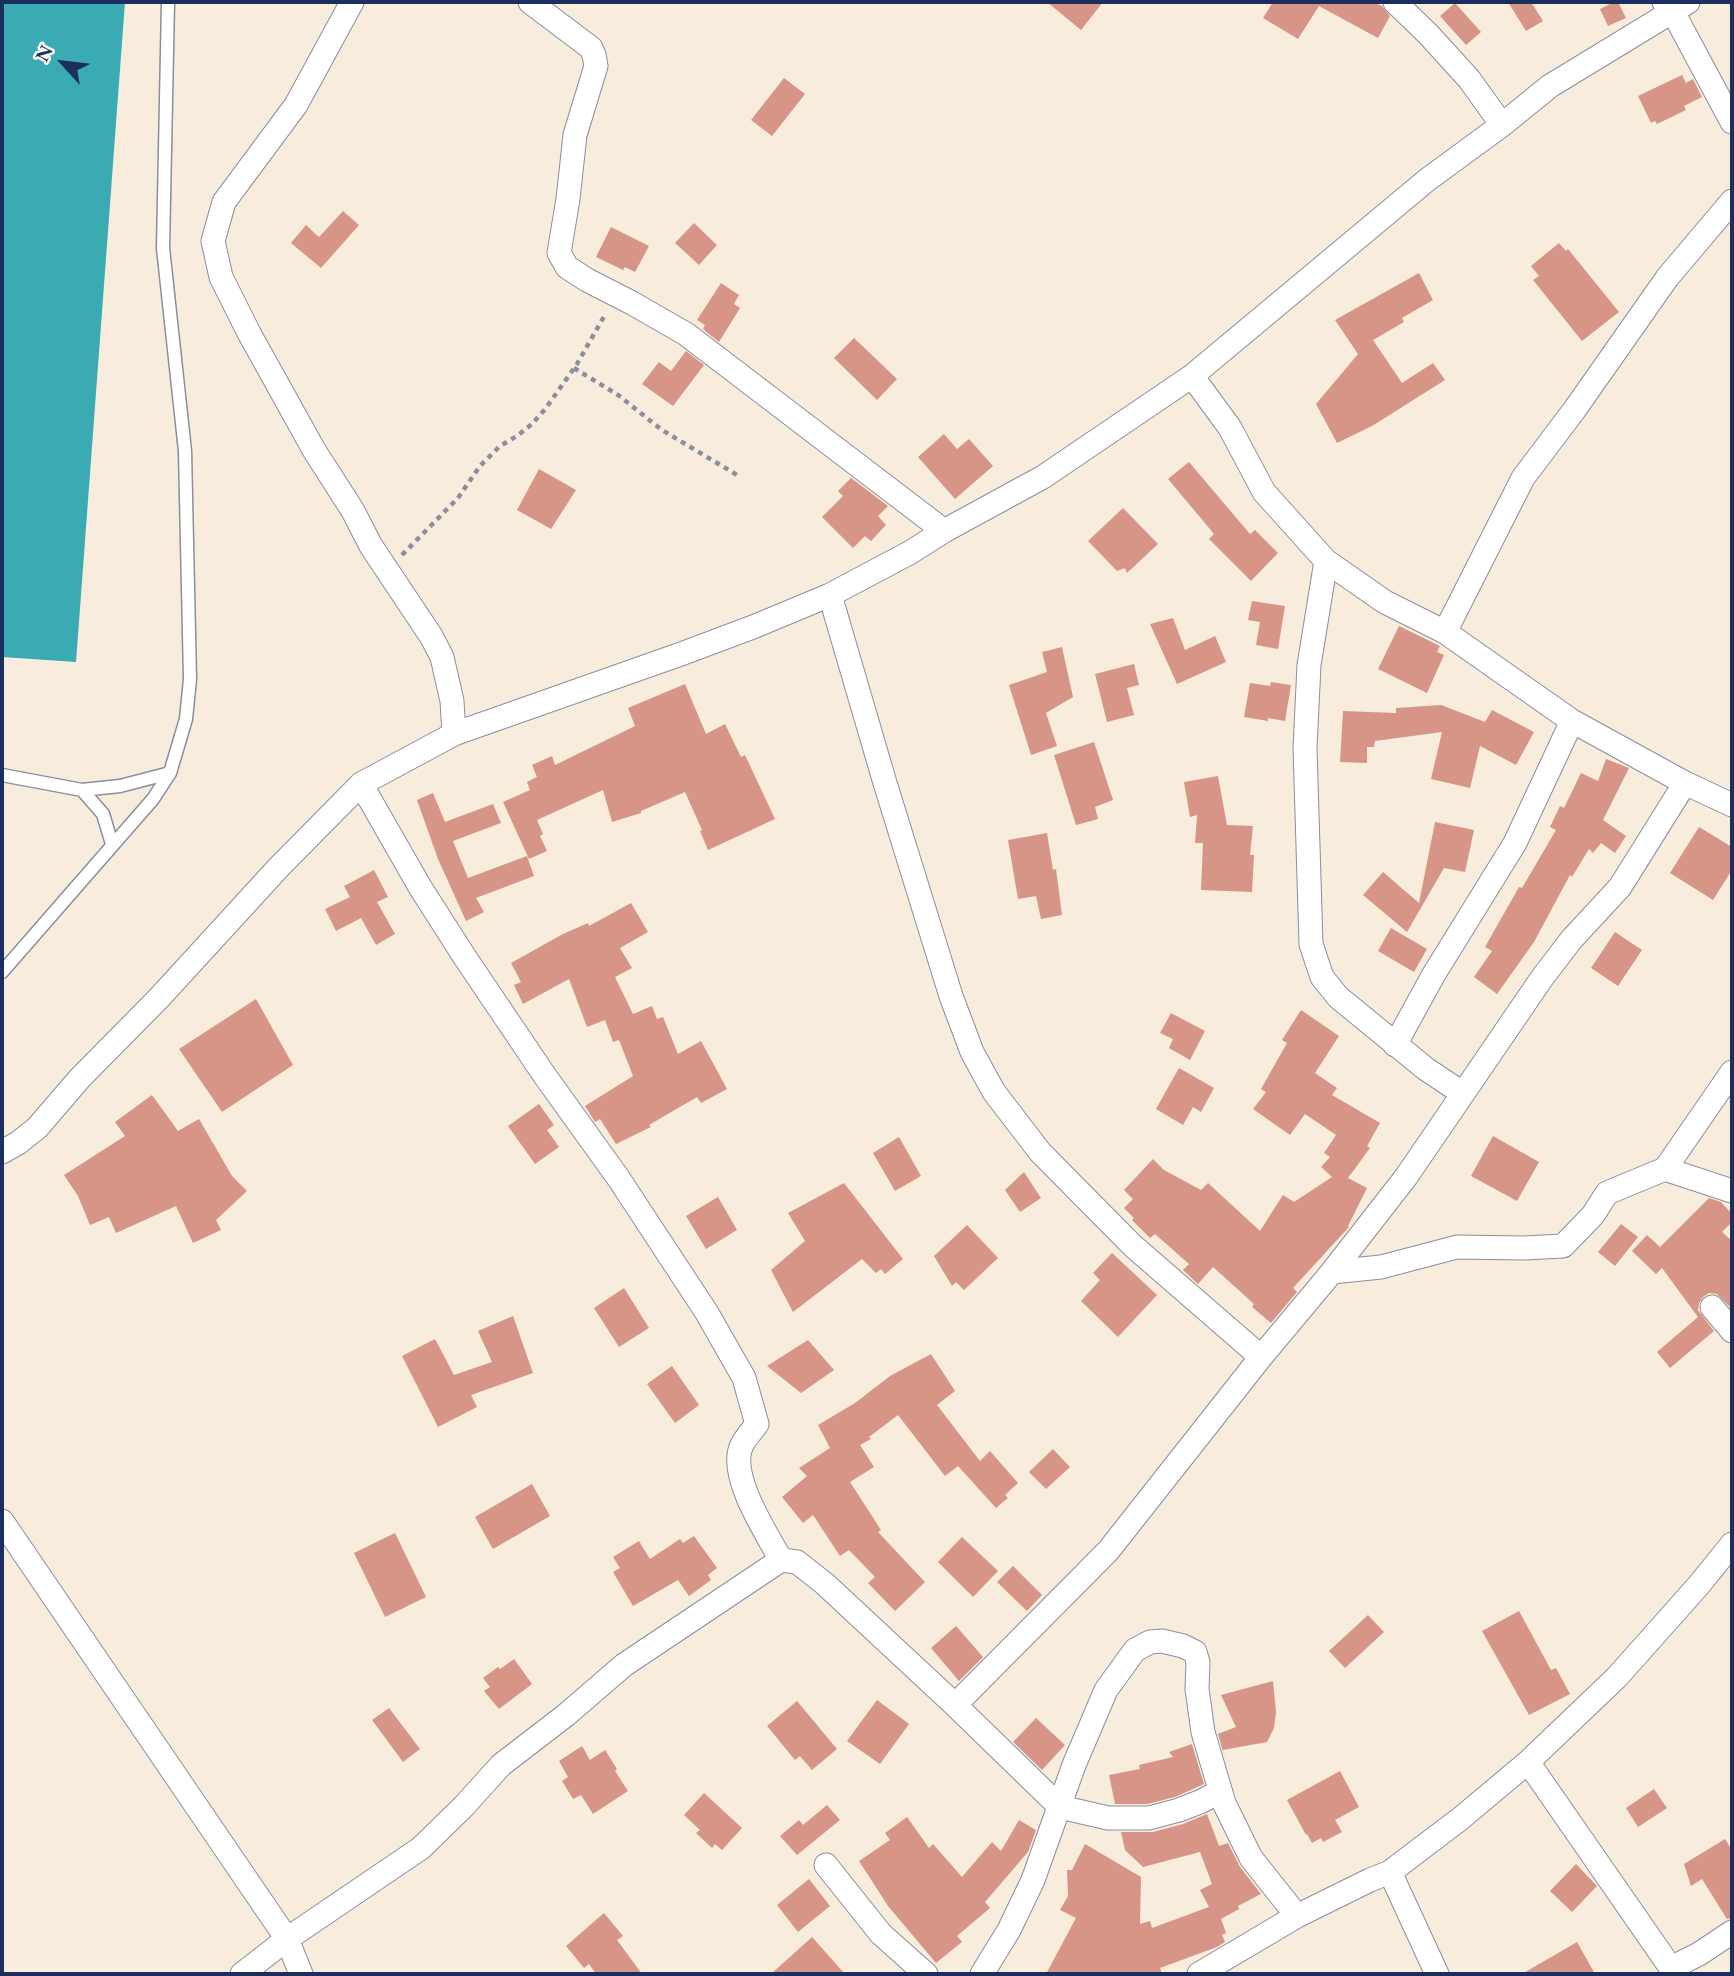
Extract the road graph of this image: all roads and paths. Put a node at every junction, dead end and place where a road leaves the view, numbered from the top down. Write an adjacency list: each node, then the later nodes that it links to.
1 (168, 2): 20 (lane)
2 (352, 2): 15 (street)
3 (530, 2): 9 (street)
4 (1395, 2): 7 (street)
5 (1675, 5): 6 (street); 7 (street)
6 (1732, 122)
7 (1502, 125): 11 (street)
8 (1732, 201): 17 (street)
9 (617, 295): 10 (path); 13 (street)
10 (574, 368): 12 (path); 15 (path)
11 (1192, 376): 13 (street); 14 (street)
12 (737, 475)
13 (944, 531): 16 (street)
14 (1326, 561): 17 (street); 28 (street)
15 (387, 571): 19 (street)
16 (830, 595): 19 (street); 37 (street)
17 (1445, 632): 18 (street)
18 (1572, 721): 22 (street); 28 (street)
19 (454, 734): 23 (street)
20 (170, 773): 24 (lane); 26 (lane)
21 (2, 775): 24 (lane)
22 (1685, 783): 25 (street); 30 (street)
23 (361, 784): 31 (street); 40 (street)
24 (82, 790): 26 (lane)
25 (1732, 804)
26 (113, 844): 27 (lane)
27 (2, 972)
28 (1395, 1045): 30 (street)
29 (1732, 1072): 32 (street)
30 (1462, 1093): 34 (street)
31 (2, 1152)
32 (1665, 1169): 33 (street); 34 (street)
33 (1732, 1191)
34 (1332, 1272): 37 (street)
35 (1712, 1307): 36 (street)
36 (1732, 1331)
37 (1261, 1357): 41 (street)
38 (2, 1521): 49 (street)
39 (1732, 1544): 42 (street)
40 (781, 1560): 41 (street); 49 (street)
41 (955, 1705): 44 (street)
42 (1528, 1762): 46 (street); 51 (street)
43 (1220, 1791): 44 (street); 44 (street); 47 (street)
44 (1060, 1807): 55 (street)
45 (826, 1866): 54 (street)
46 (1390, 1872): 47 (street); 56 (street)
47 (1297, 1916): 50 (street)
48 (1732, 1932): 51 (street)
49 (287, 1939): 52 (street); 53 (street)
50 (1211, 1971)
51 (1674, 1972)
52 (242, 1974)
53 (301, 1974)
54 (926, 1974)
55 (982, 1974)
56 (1437, 1974)

